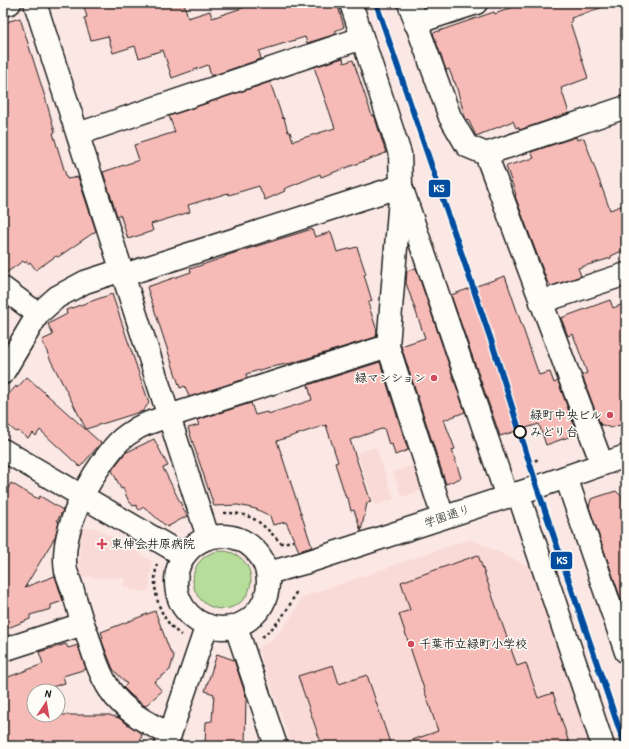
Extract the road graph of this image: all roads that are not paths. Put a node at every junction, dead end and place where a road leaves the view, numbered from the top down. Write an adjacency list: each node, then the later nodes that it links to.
1 (10, 3): 5 (street)
2 (34, 3): 9 (street)
3 (351, 3): 7 (street)
4 (476, 3): 6 (street)
5 (3, 5)
6 (412, 13): 10 (street)
7 (362, 38): 9 (street); 11 (street)
8 (626, 107): 10 (street)
9 (78, 134): 12 (street)
10 (486, 154): 15 (street)
11 (402, 186): 12 (street); 17 (street); 24 (street)
12 (123, 273): 16 (street); 19 (street)
13 (626, 274): 15 (street)
14 (3, 288): 16 (street)
15 (541, 302): 22 (street)
16 (38, 314): 18 (street)
17 (388, 346): 19 (street); 26 (street)
18 (3, 373)
19 (169, 416): 25 (street); 27 (street)
20 (3, 450): 25 (street)
21 (626, 456): 22 (street, 学園通り)
22 (602, 464): 23 (street, 学園通り)
23 (566, 476): 24 (street, 学園通り); 33 (street)
24 (513, 495): 26 (street, 学園通り); 37 (street)
25 (82, 497): 28 (street); 30 (street)
26 (443, 517): 29 (street, 学園通り)
27 (208, 537): 28 (street); 29 (street)
28 (183, 556): 31 (street)
29 (268, 573): 32 (street)
30 (83, 624): 34 (street); 35 (street)
31 (207, 625): 32 (street); 35 (street)
32 (236, 627): 36 (street)
33 (624, 642)
34 (3, 650)
35 (168, 740)
36 (276, 746)
37 (603, 746)

